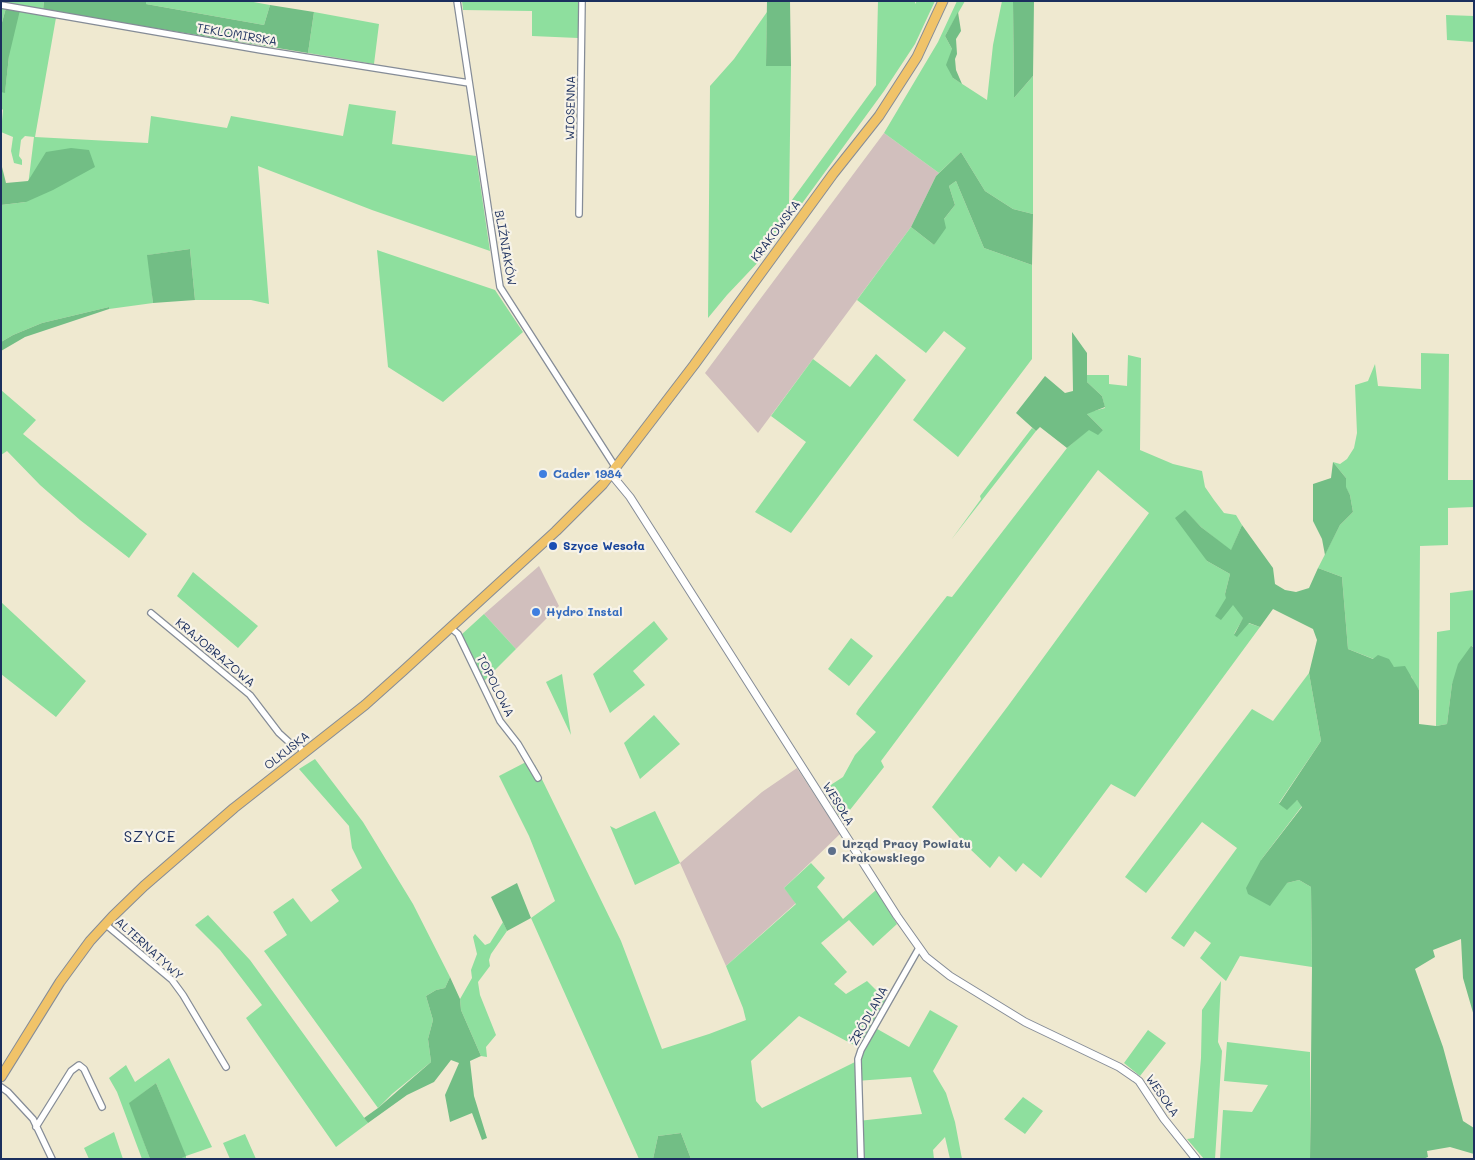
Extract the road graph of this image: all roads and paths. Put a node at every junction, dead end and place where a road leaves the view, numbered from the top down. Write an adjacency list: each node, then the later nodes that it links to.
1 (457, 1): 5 (street, BLIŹNIAKÓW)
2 (582, 1): 6 (street, WIOSENNA)
3 (943, 1): 7 (main road, KRAKOWSKA)
4 (1, 4): 5 (street, TEKLOMIRSKA)
5 (469, 83): 7 (street, BLIŹNIAKÓW)
6 (580, 214)
7 (614, 471): 9 (main road, OLKUSKA); 13 (street, WESOŁA)
8 (152, 613): 10 (street, KRAJOBRAZOWA)
9 (450, 628): 10 (main road, OLKUSKA); 11 (street, TOPOLOWA)
10 (304, 753): 12 (main road, OLKUSKA)
11 (538, 778)
12 (106, 924): 14 (street, ALTERNATYWY); 15 (main road, OLKUSKA)
13 (918, 948): 20 (street, ŹRÓDLANA); 21 (street, WESOŁA)
14 (226, 1067)
15 (1, 1077)
16 (1, 1087): 18 (street)
17 (102, 1108): 18 (street)
18 (36, 1127): 19 (street)
19 (52, 1159)
20 (861, 1159)
21 (1196, 1159)

